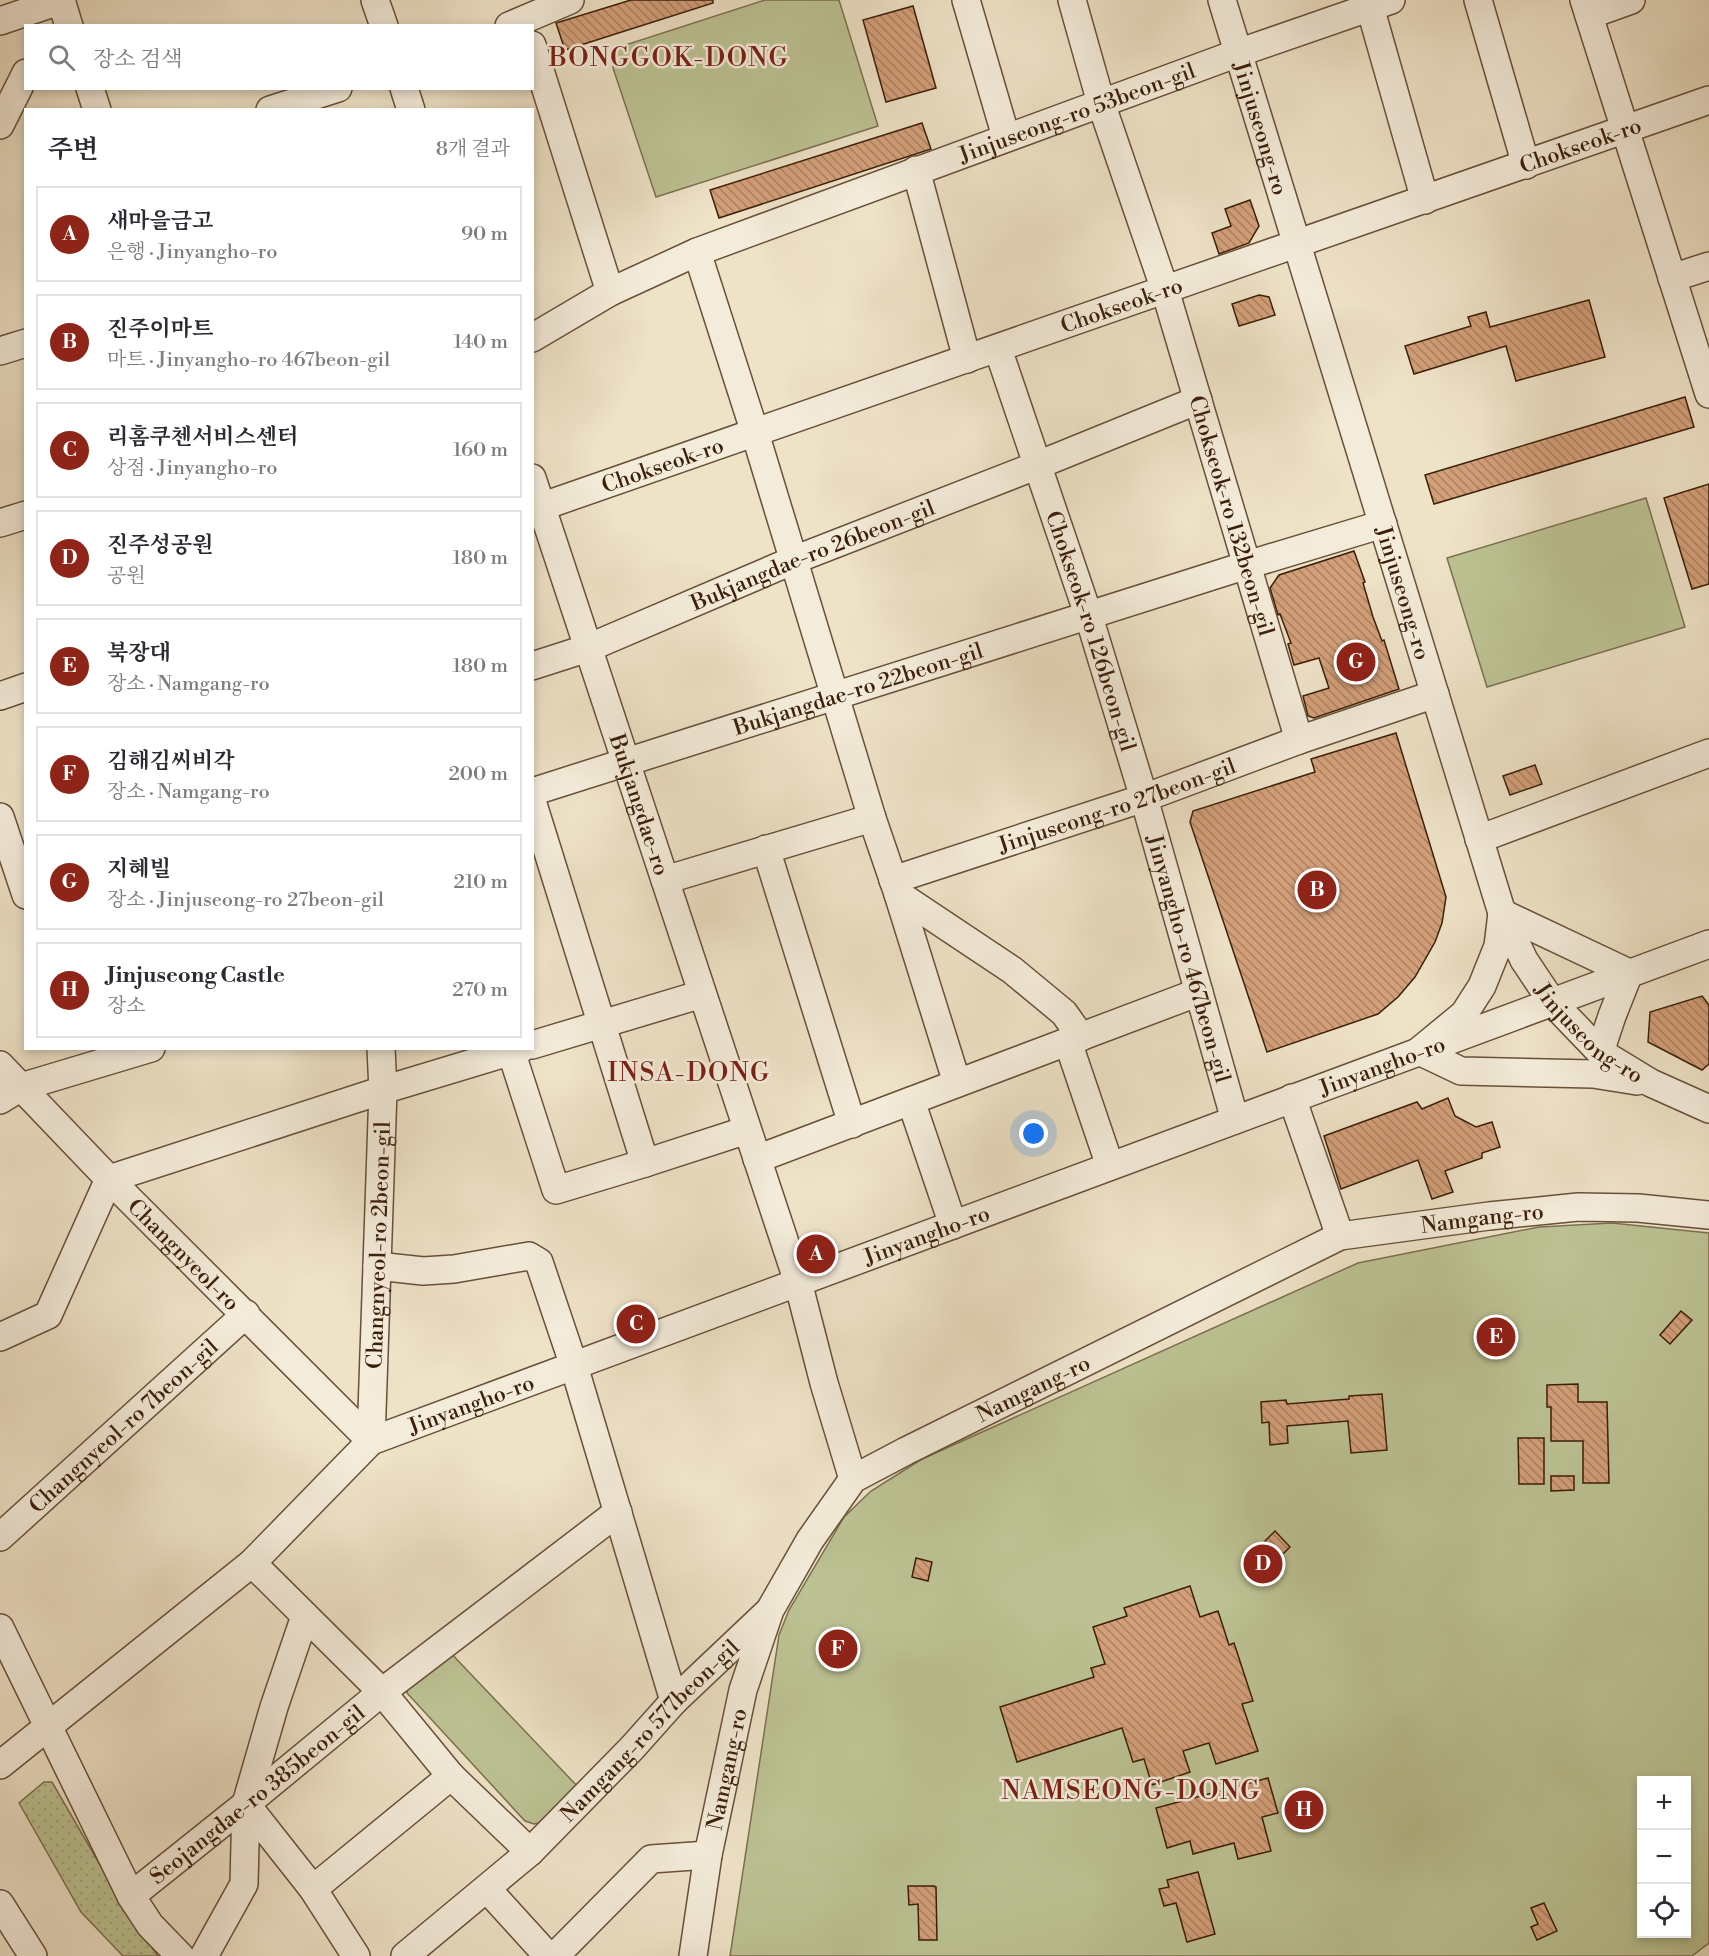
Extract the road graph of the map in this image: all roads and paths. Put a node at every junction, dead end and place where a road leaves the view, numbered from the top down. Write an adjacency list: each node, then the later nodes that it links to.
1 (375, 0): 13 (street)
2 (570, 0): 14 (street)
3 (966, 0): 28 (street)
4 (1072, 0): 22 (street, Chokseok-ro 132beon-gil)
5 (1222, 0): 16 (street, Jinjuseong-ro)
6 (1478, 0): 29 (street)
7 (1631, 0): 10 (street)
8 (1376, 2): 16 (street, Jinjuseong-ro 53beon-gil); 31 (street)
9 (54, 6): 11 (street); 12 (street)
10 (1587, 7): 27 (street)
11 (0, 21)
12 (68, 24)
13 (383, 24)
14 (520, 24)
15 (534, 51): 36 (street)
16 (1238, 53): 22 (street, Jinjuseong-ro 53beon-gil); 32 (street, Jinjuseong-ro)
17 (24, 77): 26 (street)
18 (91, 90): 23 (street)
19 (332, 90): 24 (street)
20 (405, 90): 25 (street)
21 (1709, 100): 27 (street, Chokseok-ro)
22 (1101, 103): 28 (street, Jinjuseong-ro 53beon-gil); 37 (street, Chokseok-ro 132beon-gil)
23 (96, 108)
24 (276, 108)
25 (410, 108)
26 (0, 125)
27 (1626, 130): 29 (street, Chokseok-ro); 35 (street)
28 (1006, 137): 30 (street, Jinjuseong-ro 53beon-gil)
29 (1526, 165): 31 (street, Chokseok-ro)
30 (916, 170): 33 (street, Jinjuseong-ro 53beon-gil); 42 (street)
31 (1425, 200): 32 (street, Chokseok-ro)
32 (1297, 245): 37 (street, Chokseok-ro); 51 (street, Jinjuseong-ro)
33 (697, 252): 36 (street, Jinjuseong-ro 53beon-gil); 45 (street)
34 (1709, 266): 35 (street)
35 (1672, 278): 43 (street)
36 (620, 289): 38 (street, Jinjuseong-ro 53beon-gil)
37 (1165, 290): 40 (street, Chokseok-ro); 44 (street, Chokseok-ro 132beon-gil)
38 (534, 337)
39 (24, 344): 41 (street)
40 (998, 349): 42 (street, Chokseok-ro); 46 (street, Chokseok-ro 126beon-gil)
41 (0, 351)
42 (967, 359): 45 (street, Chokseok-ro)
43 (1709, 394)
44 (1198, 400): 46 (street); 53 (street, Chokseok-ro 132beon-gil)
45 (755, 433): 48 (street, Chokseok-ro); 52 (street)
46 (1038, 465): 52 (street, Bukjangdae-ro 26beon-gil); 54 (street, Chokseok-ro 126beon-gil)
47 (534, 490): 48 (street, Bukjangdae-ro)
48 (537, 509): 55 (street, Bukjangdae-ro)
49 (24, 516): 50 (street)
50 (0, 523)
51 (1383, 524): 53 (street, Bukjangdae-ro 22beon-gil); 58 (street, Jinjuseong-ro)
52 (794, 560): 55 (street, Bukjangdae-ro 26beon-gil); 59 (street)
53 (1247, 565): 54 (street, Bukjangdae-ro 22beon-gil); 61 (street, Chokseok-ro 132beon-gil)
54 (1089, 617): 59 (street, Bukjangdae-ro 22beon-gil); 65 (street, Chokseok-ro 126beon-gil)
55 (588, 648): 56 (street, Bukjangdae-ro 26beon-gil); 63 (street, Bukjangdae-ro)
56 (534, 665)
57 (24, 688): 60 (street)
58 (1435, 694): 61 (street, Jinjuseong-ro 27beon-gil); 69 (street, Jinjuseong-ro)
59 (835, 695): 63 (street, Bukjangdae-ro 22beon-gil); 67 (street)
60 (0, 696)
61 (1299, 740): 65 (street, Jinjuseong-ro 27beon-gil)
62 (1709, 753): 69 (street)
63 (626, 762): 64 (street, Bukjangdae-ro 22beon-gil); 71 (street, Bukjangdae-ro)
64 (534, 791)
65 (1144, 798): 73 (street, Jinjuseong-ro 27beon-gil); 77 (street, Jinyangho-ro 467beon-gil)
66 (534, 807): 80 (street)
67 (872, 818): 70 (street); 73 (street)
68 (10, 827): 72 (street)
69 (1479, 838): 74 (street, Jinjuseong-ro)
70 (766, 849): 71 (street); 99 (street)
71 (665, 880): 78 (street, Bukjangdae-ro)
72 (24, 886)
73 (896, 887): 81 (street); 91 (street)
74 (1502, 913): 76 (street); 79 (street, Jinjuseong-ro); 87 (street)
75 (1709, 944): 76 (street, Jinyangho-ro)
76 (1629, 973): 79 (street, Jinyangho-ro); 88 (street)
77 (1199, 992): 81 (street); 98 (street, Jinyangho-ro 467beon-gil)
78 (702, 994): 80 (street); 100 (street, Bukjangdae-ro)
79 (1552, 1002): 87 (street, Jinyangho-ro); 88 (street, Jinjuseong-ro)
80 (603, 1024): 82 (street); 102 (street)
81 (1074, 1039): 91 (street); 103 (street)
82 (534, 1044)
83 (138, 1050): 89 (street)
84 (381, 1050): 93 (street, Changnyeol-ro 2beon-gil)
85 (513, 1050): 93 (street)
86 (520, 1050): 102 (street)
87 (1419, 1051): 92 (street); 95 (street, Jinyangho-ro)
88 (1600, 1052): 92 (street, Jinjuseong-ro)
89 (79, 1059): 94 (street)
90 (0, 1065): 94 (street, Changnyeol-ro)
91 (957, 1083): 96 (street)
92 (1650, 1083): 97 (street, Jinjuseong-ro)
93 (383, 1090): 104 (street); 108 (street, Changnyeol-ro 2beon-gil)
94 (11, 1094): 104 (street, Changnyeol-ro)
95 (1292, 1098): 98 (street, Jinyangho-ro); 107 (street)
96 (910, 1101): 99 (street); 106 (street)
97 (1706, 1104)
98 (1235, 1120): 103 (street, Jinyangho-ro)
99 (852, 1124): 101 (street)
100 (747, 1130): 101 (street, Bukjangdae-ro); 102 (street)
101 (757, 1160): 109 (street, Bukjangdae-ro)
102 (645, 1163)
103 (1110, 1166): 106 (street, Jinyangho-ro)
104 (110, 1179): 110 (street, Changnyeol-ro); 111 (street)
105 (1709, 1215): 107 (street, Namgang-ro)
106 (953, 1224): 109 (street, Jinyangho-ro)
107 (1340, 1236): 114 (street, Namgang-ro)
108 (377, 1266): 112 (street); 113 (street, Changnyeol-ro 2beon-gil)
109 (798, 1282): 112 (street, Jinyangho-ro); 114 (street, Bukjangdae-ro)
110 (246, 1314): 113 (street, Changnyeol-ro); 116 (street, Changnyeol-ro 7beon-gil)
111 (0, 1337)
112 (574, 1365): 113 (street, Jinyangho-ro); 115 (street)
113 (371, 1441): 117 (street, Jinyangho-ro)
114 (853, 1479): 118 (street, Namgang-ro)
115 (618, 1512): 121 (street, Seojangdae-ro 385beon-gil); 122 (street)
116 (0, 1537)
117 (252, 1563): 119 (street); 123 (street, Jinyangho-ro)
118 (770, 1610): 122 (street, Namgang-ro 577beon-gil); 128 (street, Namgang-ro)
119 (304, 1616): 121 (street); 126 (street)
120 (0, 1628): 123 (street)
121 (382, 1692): 125 (street); 126 (street, Seojangdae-ro 385beon-gil)
122 (674, 1701): 127 (street, Namgang-ro 577beon-gil)
123 (49, 1726): 124 (street, Jinyangho-ro); 131 (street)
124 (0, 1765)
125 (451, 1776): 127 (street); 130 (street)
126 (246, 1804): 130 (street); 131 (street, Seojangdae-ro 385beon-gil); 135 (street)
127 (530, 1852): 129 (street, Namgang-ro 577beon-gil)
128 (708, 1854): 139 (street); 140 (street, Namgang-ro)
129 (487, 1888): 137 (street, Namgang-ro 577beon-gil); 138 (street)
130 (313, 1889): 136 (street)
131 (131, 1896): 134 (street)
132 (0, 1904): 133 (street)
133 (33, 1956)
134 (180, 1956)
135 (204, 1956)
136 (356, 1956)
137 (405, 1956)
138 (548, 1956)
139 (555, 1956)
140 (693, 1956)

